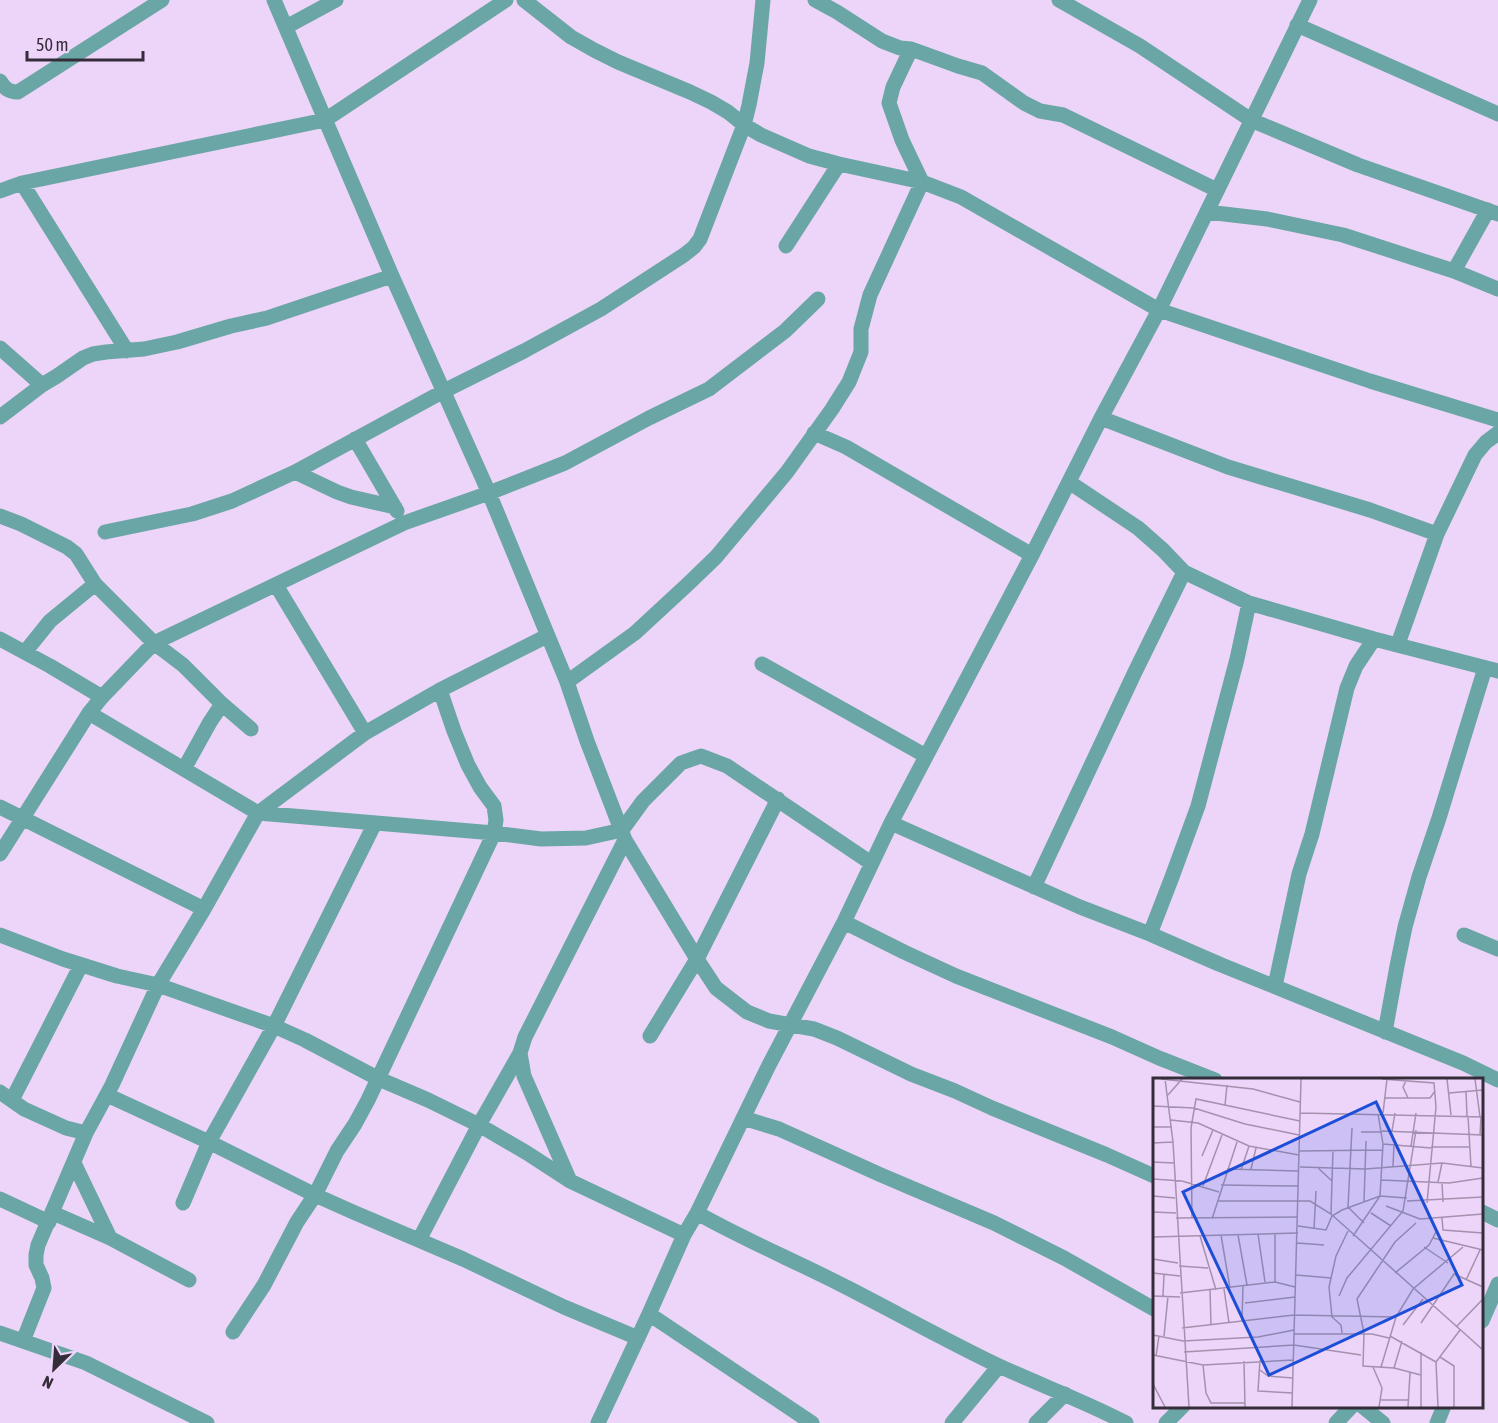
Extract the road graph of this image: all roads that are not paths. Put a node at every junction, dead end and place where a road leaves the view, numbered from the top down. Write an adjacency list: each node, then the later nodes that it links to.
1 (162, 0): 13 (street)
2 (274, 0): 11 (street)
3 (336, 0): 11 (street)
4 (506, 0): 15 (street)
5 (525, 0): 17 (street)
6 (763, 0): 17 (street)
7 (815, 0): 12 (street)
8 (1059, 0): 16 (street)
9 (1310, 0): 10 (street)
10 (1297, 25): 14 (street); 16 (street)
11 (286, 27): 15 (street)
12 (910, 49): 19 (street); 21 (street)
13 (0, 81)
14 (1498, 114)
15 (325, 120): 20 (street); 27 (street)
16 (1251, 120): 21 (street); 24 (street)
17 (744, 125): 18 (street); 34 (street)
18 (839, 164): 19 (street); 25 (street)
19 (922, 182): 30 (street); 39 (street)
20 (22, 183): 22 (street); 32 (street)
21 (1217, 190): 23 (street)
22 (0, 191)
23 (1207, 212): 26 (street); 30 (street)
24 (1493, 212): 26 (street)
25 (786, 246)
26 (1454, 271): 28 (street)
27 (392, 276): 32 (street); 34 (street)
28 (1498, 289)
29 (818, 299): 43 (street)
30 (1159, 310): 36 (street); 37 (street)
31 (0, 348): 33 (street)
32 (127, 351): 33 (street)
33 (42, 385): 35 (street)
34 (444, 391): 40 (street); 43 (street)
35 (0, 417)
36 (1101, 418): 42 (street); 48 (street)
37 (1498, 420)
38 (1498, 432): 48 (street)
39 (814, 433): 49 (street); 62 (street)
40 (355, 439): 41 (street); 44 (street)
41 (295, 472): 44 (street); 47 (street)
42 (1069, 482): 49 (street); 50 (street)
43 (489, 493): 46 (street); 54 (street)
44 (395, 507): 46 (street)
45 (0, 516): 51 (street)
46 (404, 523): 52 (street)
47 (105, 532)
48 (1437, 534): 58 (street)
49 (1032, 555): 69 (street)
50 (1184, 573): 53 (street); 81 (street)
51 (95, 584): 57 (street); 59 (street)
52 (276, 585): 57 (street); 68 (street)
53 (1250, 603): 56 (street); 84 (street)
54 (547, 636): 62 (street); 63 (street)
55 (0, 639): 59 (street)
56 (1374, 639): 58 (street); 91 (street)
57 (154, 643): 64 (street); 65 (street)
58 (1398, 644): 61 (street)
59 (25, 652): 64 (street)
60 (762, 664): 69 (street)
61 (1491, 670): 94 (street)
62 (567, 682): 78 (street)
63 (440, 690): 68 (street); 77 (street)
64 (102, 697): 66 (street)
65 (222, 704): 67 (street); 70 (street)
66 (89, 713): 70 (street); 74 (street)
67 (251, 729)
68 (365, 733): 73 (street)
69 (927, 756): 76 (street)
70 (184, 769): 73 (street)
71 (778, 800): 78 (street); 80 (street); 88 (street)
72 (0, 807): 74 (street)
73 (258, 813): 75 (street); 82 (street)
74 (22, 818): 79 (street); 82 (street)
75 (375, 823): 77 (street); 92 (street)
76 (891, 823): 80 (street); 81 (street)
77 (494, 833): 78 (street); 98 (street)
78 (623, 835): 88 (street); 96 (street)
79 (0, 854)
80 (871, 862): 83 (street)
81 (1034, 887): 84 (street)
82 (204, 909): 90 (street)
83 (844, 922): 93 (street); 97 (street)
84 (1150, 934): 91 (street)
85 (0, 935): 89 (street)
86 (1464, 935): 87 (street)
87 (1498, 949)
88 (697, 959): 93 (street); 95 (street)
89 (81, 965): 90 (street); 101 (street)
90 (158, 985): 92 (street); 100 (street)
91 (1275, 986): 94 (street)
92 (274, 1026): 98 (street); 105 (street)
93 (790, 1026): 102 (street); 107 (street)
94 (1385, 1032): 99 (street)
95 (650, 1036)
96 (520, 1053): 103 (street); 108 (street)
97 (1210, 1078)
98 (379, 1079): 103 (street); 109 (street)
99 (1498, 1080)
100 (107, 1095): 104 (street); 105 (street)
101 (6, 1096): 104 (street)
102 (743, 1118): 113 (street); 121 (street)
103 (479, 1125): 108 (street); 118 (street)
104 (86, 1133): 106 (street)
105 (209, 1142): 109 (street); 111 (street)
106 (74, 1163): 114 (street); 117 (street)
107 (1153, 1175)
108 (570, 1182): 116 (street)
109 (315, 1195): 118 (street); 124 (street)
110 (0, 1199): 114 (street)
111 (183, 1203)
112 (1483, 1212): 115 (street)
113 (697, 1213): 116 (street); 128 (street)
114 (51, 1217): 117 (street); 127 (street)
115 (1498, 1220)
116 (684, 1235): 122 (street)
117 (110, 1238): 119 (street)
118 (419, 1240): 126 (street)
119 (189, 1280)
120 (1498, 1284): 123 (street)
121 (1153, 1308)
122 (650, 1314): 126 (street); 136 (street)
123 (1483, 1319)
124 (232, 1332)
125 (0, 1333): 127 (street)
126 (638, 1338): 135 (street)
127 (23, 1341): 134 (street)
128 (999, 1366): 129 (street); 137 (street)
129 (1065, 1394): 138 (street); 139 (street)
130 (1182, 1408): 140 (street)
131 (1351, 1408): 141 (street)
132 (1363, 1408): 142 (street)
133 (1444, 1408): 143 (street)
134 (207, 1423)
135 (598, 1423)
136 (812, 1423)
137 (952, 1423)
138 (1036, 1423)
139 (1126, 1423)
140 (1166, 1423)
141 (1336, 1423)
142 (1383, 1423)
143 (1437, 1423)

